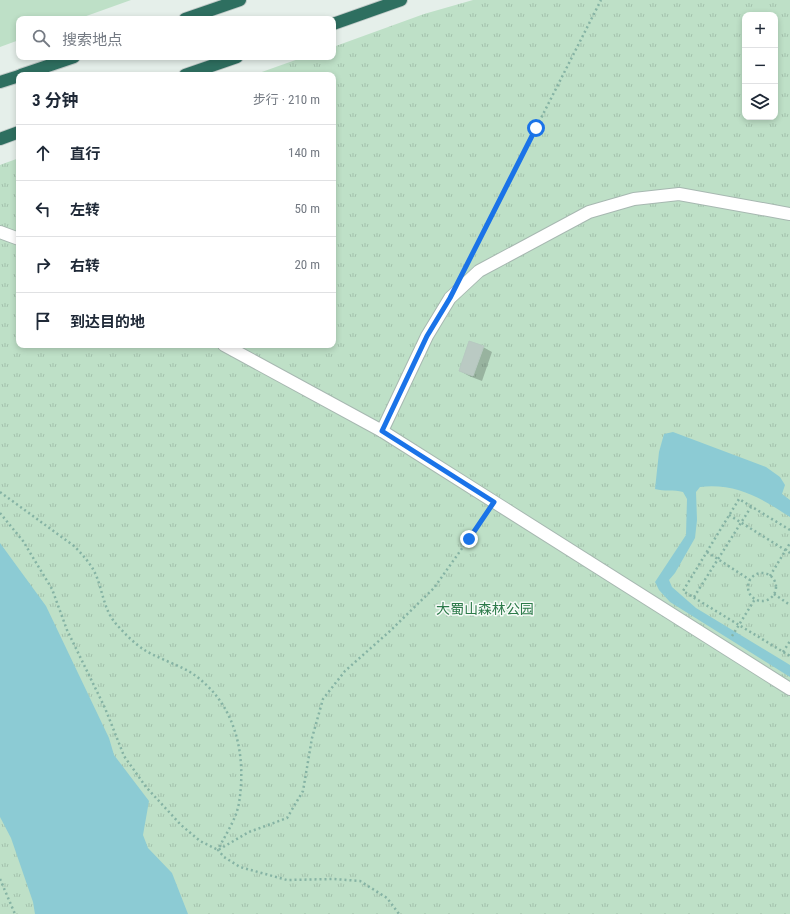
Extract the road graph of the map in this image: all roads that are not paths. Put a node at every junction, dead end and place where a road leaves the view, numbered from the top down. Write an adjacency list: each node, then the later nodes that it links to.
1 (240, 0): 3 (highway)
2 (401, 0): 4 (highway)
3 (194, 16)
4 (336, 23)
5 (65, 60): 7 (highway)
6 (228, 60): 8 (highway)
7 (29, 72)
8 (194, 72)
9 (16, 76): 10 (highway)
10 (0, 82)
11 (16, 133): 12 (highway)
12 (0, 139)
13 (790, 214): 17 (lane)
14 (0, 232): 15 (lane)
15 (16, 238)
16 (230, 348): 17 (lane)
17 (382, 431): 18 (lane)
18 (790, 689)

